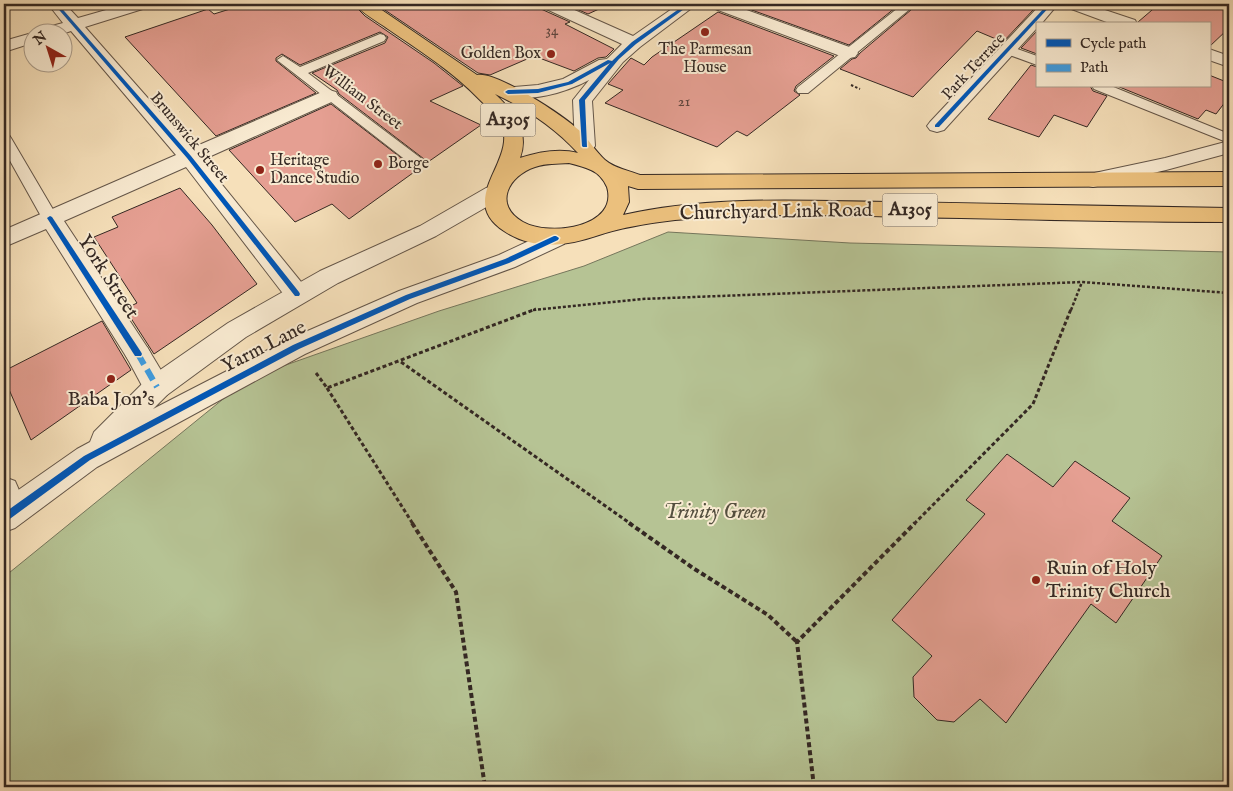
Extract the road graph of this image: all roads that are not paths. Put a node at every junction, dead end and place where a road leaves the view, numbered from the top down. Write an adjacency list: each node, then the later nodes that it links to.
1 (56, 4): 11 (street, Brunswick Street)
2 (142, 4): 11 (street)
3 (363, 4): 24 (main road, A1305)
4 (548, 4): 14 (street)
5 (689, 4): 14 (street)
6 (716, 4): 17 (street)
7 (910, 4): 17 (lane)
8 (1050, 4): 16 (street, Park Terrace)
9 (1072, 4): 10 (street)
10 (1125, 17)
11 (74, 25): 35 (street, Brunswick Street)
12 (380, 38): 23 (lane)
13 (22, 41): 15 (street)
14 (634, 42): 19 (street)
15 (4, 47)
16 (1009, 50): 21 (lane); 29 (street, Park Terrace)
17 (849, 53): 26 (lane)
18 (1210, 54): 22 (street)
19 (617, 58): 27 (street); 32 (street)
20 (282, 60): 23 (lane, William Street)
21 (1036, 61)
22 (1229, 62)
23 (299, 72): 28 (lane, William Street)
24 (465, 74): 27 (main road, A1305); 40 (main road, A1305)
25 (1104, 88): 31 (lane)
26 (802, 90)
27 (508, 92): 32 (main road, A1305)
28 (329, 96): 35 (street); 36 (lane, William Street)
29 (937, 126)
30 (4, 138): 34 (lane, York Street)
31 (1229, 139)
32 (584, 146): 37 (main road, A1305)
33 (1229, 147): 39 (street)
34 (8, 154): 42 (lane, York Street)
35 (189, 157): 42 (street); 46 (street, Brunswick Street)
36 (420, 165)
37 (600, 167): 39 (main road, Churchyard Link Road / A1305); 40 (main road, A1305); 43 (main road, A1305)
38 (1229, 179): 39 (main road, Churchyard Link Road / A1305)
39 (1094, 180)
40 (498, 187): 44 (main road, A1305); 46 (street, Yarm Lane)
41 (1229, 215): 43 (main road, Churchyard Link Road / A1305)
42 (50, 218): 45 (street); 47 (street, York Street)
43 (593, 229): 44 (main road, A1305)
44 (556, 238): 48 (street, Yarm Lane)
45 (4, 239)
46 (297, 294): 47 (street, Yarm Lane)
47 (157, 387): 48 (street, Yarm Lane)
48 (87, 458): 49 (street, Yarm Lane)
49 (7, 506)

